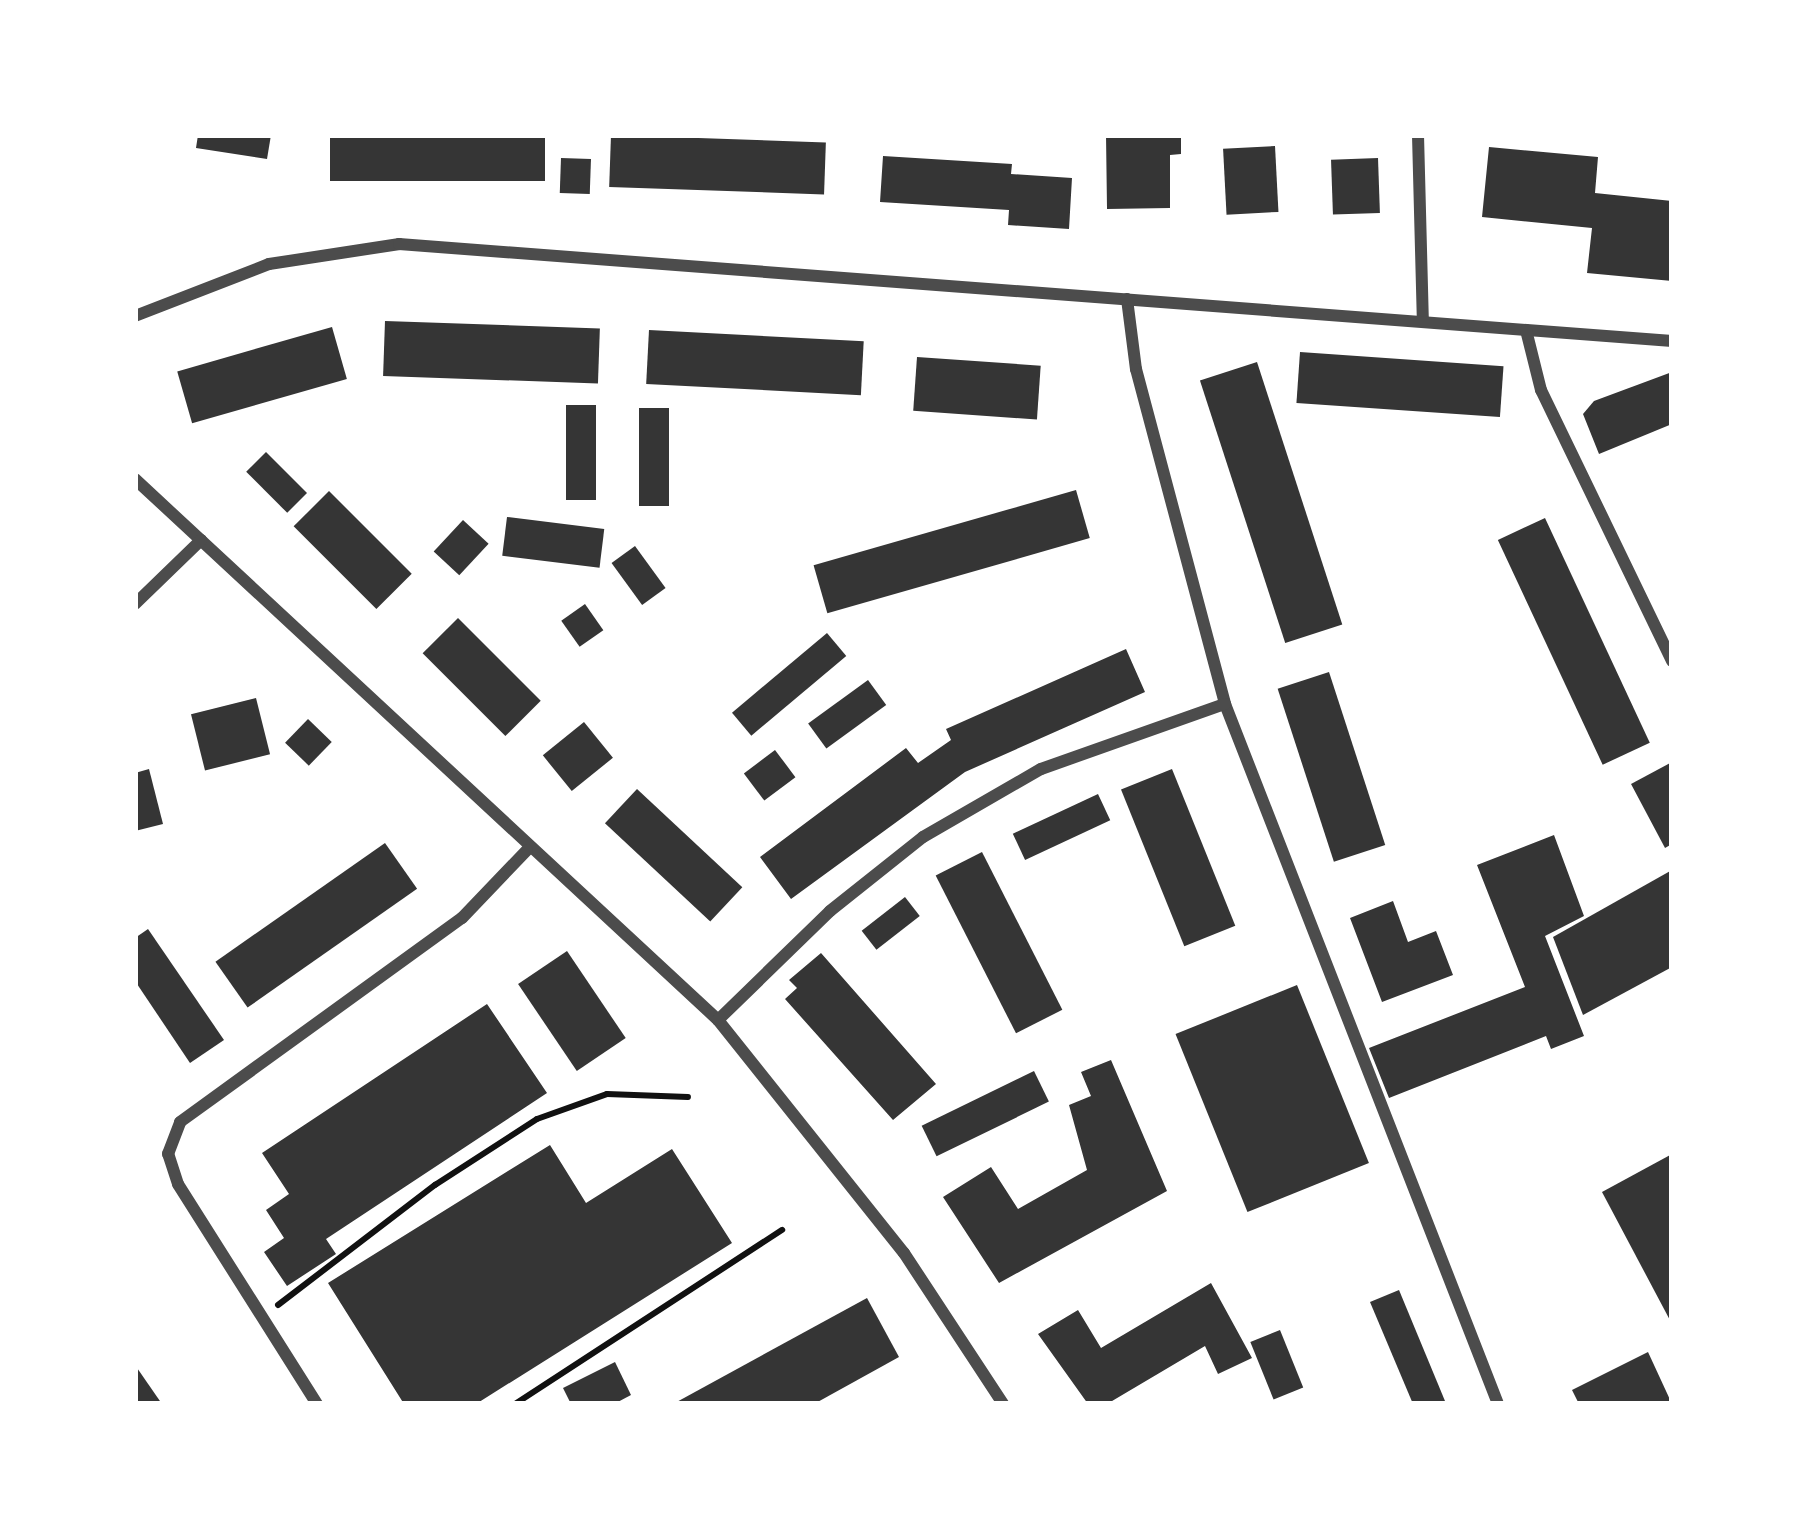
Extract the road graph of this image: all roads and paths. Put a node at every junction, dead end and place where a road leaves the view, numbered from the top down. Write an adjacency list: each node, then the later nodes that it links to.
1 (1418, 135): 4 (street)
2 (1127, 299): 3 (street); 4 (street); 11 (street)
3 (135, 316)
4 (1423, 320): 5 (street)
5 (1526, 330): 6 (street); 10 (street)
6 (1672, 341)
7 (135, 479): 8 (street)
8 (200, 540): 9 (street); 12 (street)
9 (135, 604)
10 (1672, 661)
11 (1225, 704): 13 (street); 20 (street)
12 (527, 850): 13 (street); 16 (street)
13 (718, 1020): 19 (street)
14 (688, 1097): 16 (path)
15 (782, 1230): 18 (path)
16 (260, 1318): 17 (street)
17 (316, 1404)
18 (515, 1404)
19 (1003, 1404)
20 (1498, 1404)

